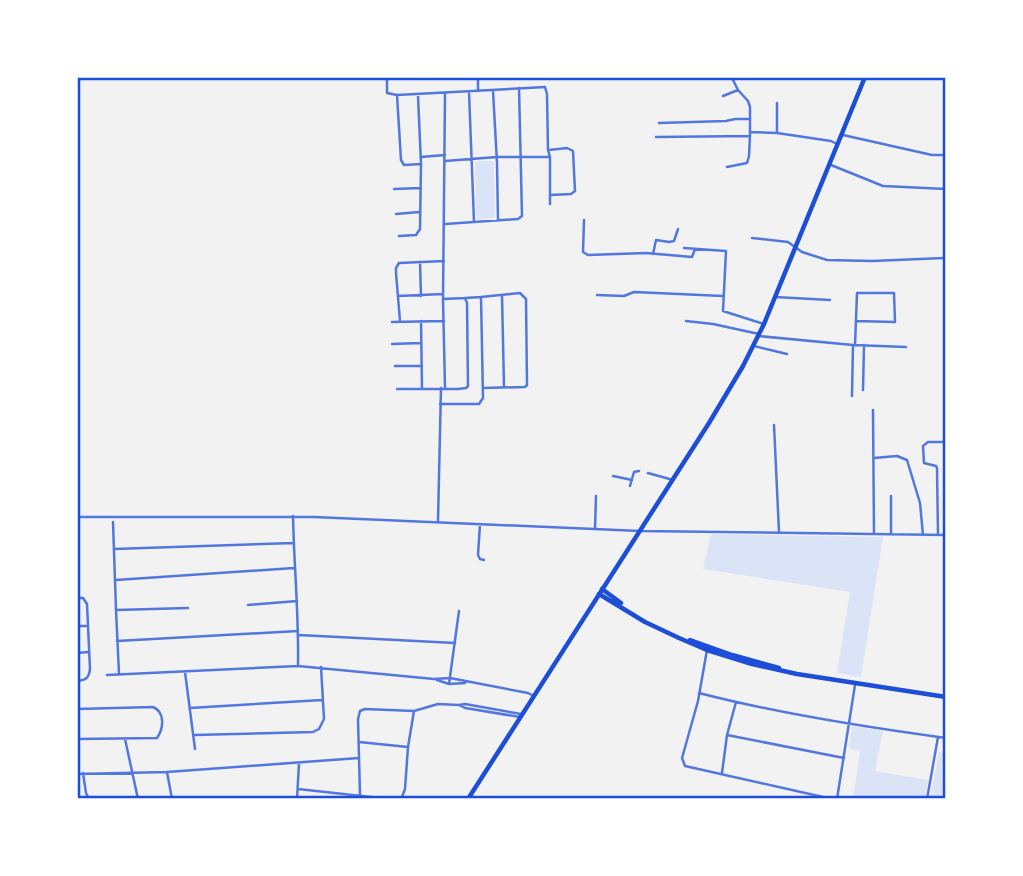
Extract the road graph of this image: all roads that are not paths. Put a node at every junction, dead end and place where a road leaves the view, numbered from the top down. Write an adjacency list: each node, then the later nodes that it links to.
1 (387, 77): 11 (street)
2 (478, 77): 8 (street)
3 (726, 77): 7 (street)
4 (865, 77): 19 (main road)
5 (519, 88): 6 (street); 22 (street); 27 (street)
6 (493, 90): 8 (street); 26 (street)
7 (738, 90): 13 (street); 15 (street)
8 (478, 91): 9 (street)
9 (469, 92): 10 (street); 29 (street)
10 (445, 94): 12 (street); 23 (street)
11 (397, 95): 12 (street); 31 (street)
12 (418, 95): 25 (street)
13 (723, 96)
14 (777, 103): 17 (street)
15 (750, 119): 16 (street); 18 (street)
16 (659, 123)
17 (776, 133): 18 (street); 21 (street)
18 (750, 134): 20 (street); 33 (street)
19 (841, 135): 21 (main road); 24 (street)
20 (656, 138)
21 (837, 144): 32 (main road)
22 (548, 150): 28 (street); 37 (street)
23 (445, 155): 25 (street); 30 (street)
24 (946, 155)
25 (421, 156): 31 (street)
26 (497, 157): 27 (street); 29 (street); 41 (street)
27 (522, 157): 28 (street); 41 (street)
28 (550, 157): 37 (street)
29 (471, 159): 30 (street); 43 (street)
30 (444, 160): 44 (street)
31 (421, 164): 34 (street)
32 (829, 164): 36 (street); 48 (main road)
33 (727, 167)
34 (420, 188): 35 (street); 39 (street)
35 (394, 189)
36 (946, 189)
37 (550, 195): 38 (street)
38 (550, 204)
39 (419, 212): 40 (street); 46 (street)
40 (396, 214)
41 (498, 220): 43 (street)
42 (584, 220): 51 (street)
43 (474, 222): 44 (street)
44 (444, 224): 53 (street)
45 (678, 229): 51 (street)
46 (399, 236)
47 (752, 238): 48 (street)
48 (796, 247): 52 (street); 62 (main road)
49 (684, 248): 50 (street)
50 (695, 248): 51 (street); 60 (street)
51 (653, 254)
52 (944, 258)
53 (443, 261): 54 (street); 59 (street)
54 (420, 262): 57 (street); 58 (street)
55 (502, 295): 61 (street); 82 (street); 82 (street)
56 (597, 295): 60 (street)
57 (398, 296): 58 (street); 65 (street)
58 (421, 296): 59 (street)
59 (443, 296): 63 (street); 67 (street)
60 (723, 296): 71 (street)
61 (481, 297): 63 (street); 85 (street)
62 (775, 297): 64 (street); 71 (main road)
63 (464, 298): 84 (street)
64 (830, 300)
65 (400, 321): 66 (street); 70 (street)
66 (421, 321): 67 (street); 73 (street)
67 (444, 321): 84 (street)
68 (686, 321): 72 (street)
69 (856, 321): 69 (street); 75 (street)
70 (392, 322)
71 (764, 324): 72 (main road)
72 (759, 335): 75 (street); 77 (main road)
73 (421, 343): 74 (street); 81 (street)
74 (392, 344)
75 (854, 345): 76 (street); 88 (street)
76 (863, 345): 78 (street); 87 (street)
77 (754, 346): 79 (street); 98 (main road)
78 (906, 347)
79 (787, 354)
80 (396, 366): 81 (street)
81 (422, 366): 83 (street)
82 (504, 387): 85 (street)
83 (422, 388): 84 (street); 86 (street)
84 (443, 388): 89 (street)
85 (483, 388): 89 (street)
86 (397, 389)
87 (863, 390)
88 (852, 396)
89 (440, 404): 105 (street)
90 (873, 410): 93 (street)
91 (774, 425): 109 (street)
92 (946, 442): 113 (street)
93 (874, 458): 110 (street); 112 (street)
94 (639, 471): 97 (street)
95 (648, 473): 98 (street)
96 (613, 476): 97 (street)
97 (632, 480): 99 (street)
98 (673, 480): 108 (main road)
99 (630, 486)
100 (596, 496): 107 (street)
101 (891, 496): 111 (street)
102 (293, 516): 103 (street); 105 (street); 115 (street)
103 (77, 517)
104 (113, 522): 116 (street)
105 (438, 523): 106 (street)
106 (480, 524): 107 (street); 117 (street)
107 (595, 528): 108 (street)
108 (640, 531): 109 (street); 120 (main road)
109 (779, 532): 110 (street)
110 (874, 534): 111 (street)
111 (891, 534): 112 (street)
112 (923, 535): 113 (street)
113 (938, 535): 114 (street)
114 (946, 535)
115 (294, 543): 116 (street); 118 (street)
116 (114, 549): 119 (street)
117 (484, 561)
118 (294, 568): 119 (street); 122 (street)
119 (116, 580): 125 (street)
120 (600, 592): 132 (main road); 140 (main road); 148 (main road)
121 (77, 598): 128 (street)
122 (297, 601): 123 (street); 129 (street)
123 (248, 604)
124 (188, 608): 125 (street)
125 (116, 610): 130 (street)
126 (459, 611): 131 (street)
127 (77, 626): 128 (street)
128 (87, 626): 133 (street)
129 (299, 633): 130 (street); 131 (street); 135 (street)
130 (117, 641): 138 (street)
131 (455, 643): 141 (street)
132 (707, 650): 140 (main road); 147 (street)
133 (89, 652): 134 (street); 143 (street)
134 (77, 653)
135 (299, 666): 136 (street); 137 (street)
136 (321, 667): 142 (street); 150 (street)
137 (184, 671): 138 (street); 152 (street)
138 (119, 674): 139 (street)
139 (107, 675)
140 (814, 676): 145 (main road)
141 (450, 678): 142 (street); 144 (street); 146 (street)
142 (434, 679): 146 (street)
143 (77, 681)
144 (468, 682): 146 (street); 148 (street)
145 (855, 682): 149 (main road); 156 (street)
146 (449, 684)
147 (699, 693): 151 (street); 171 (street)
148 (535, 696): 155 (main road)
149 (946, 697)
150 (323, 700): 152 (street); 157 (street)
151 (736, 702): 156 (street); 158 (street)
152 (190, 708): 157 (street)
153 (77, 709): 160 (street)
154 (414, 711): 155 (street); 163 (street); 164 (street)
155 (522, 716): 182 (main road)
156 (849, 723): 159 (street); 167 (street)
157 (194, 735): 165 (street)
158 (727, 735): 167 (street); 171 (street)
159 (938, 737): 161 (street); 184 (street)
160 (125, 738): 162 (street); 170 (street)
161 (946, 738)
162 (77, 739)
163 (359, 742): 164 (street); 166 (street)
164 (408, 747): 181 (street)
165 (195, 749)
166 (359, 758): 168 (street); 175 (street)
167 (844, 758): 183 (street)
168 (299, 763): 169 (street); 174 (street)
169 (166, 772): 170 (street); 178 (street)
170 (132, 773): 173 (street); 177 (street)
171 (722, 773): 183 (street)
172 (77, 774): 173 (street)
173 (83, 774): 176 (street)
174 (298, 789): 175 (street); 179 (street)
175 (360, 795): 180 (street)
176 (116, 799)
177 (138, 799)
178 (172, 799)
179 (297, 799)
180 (389, 799)
181 (396, 799)
182 (468, 799)
183 (835, 799)
184 (927, 799)

